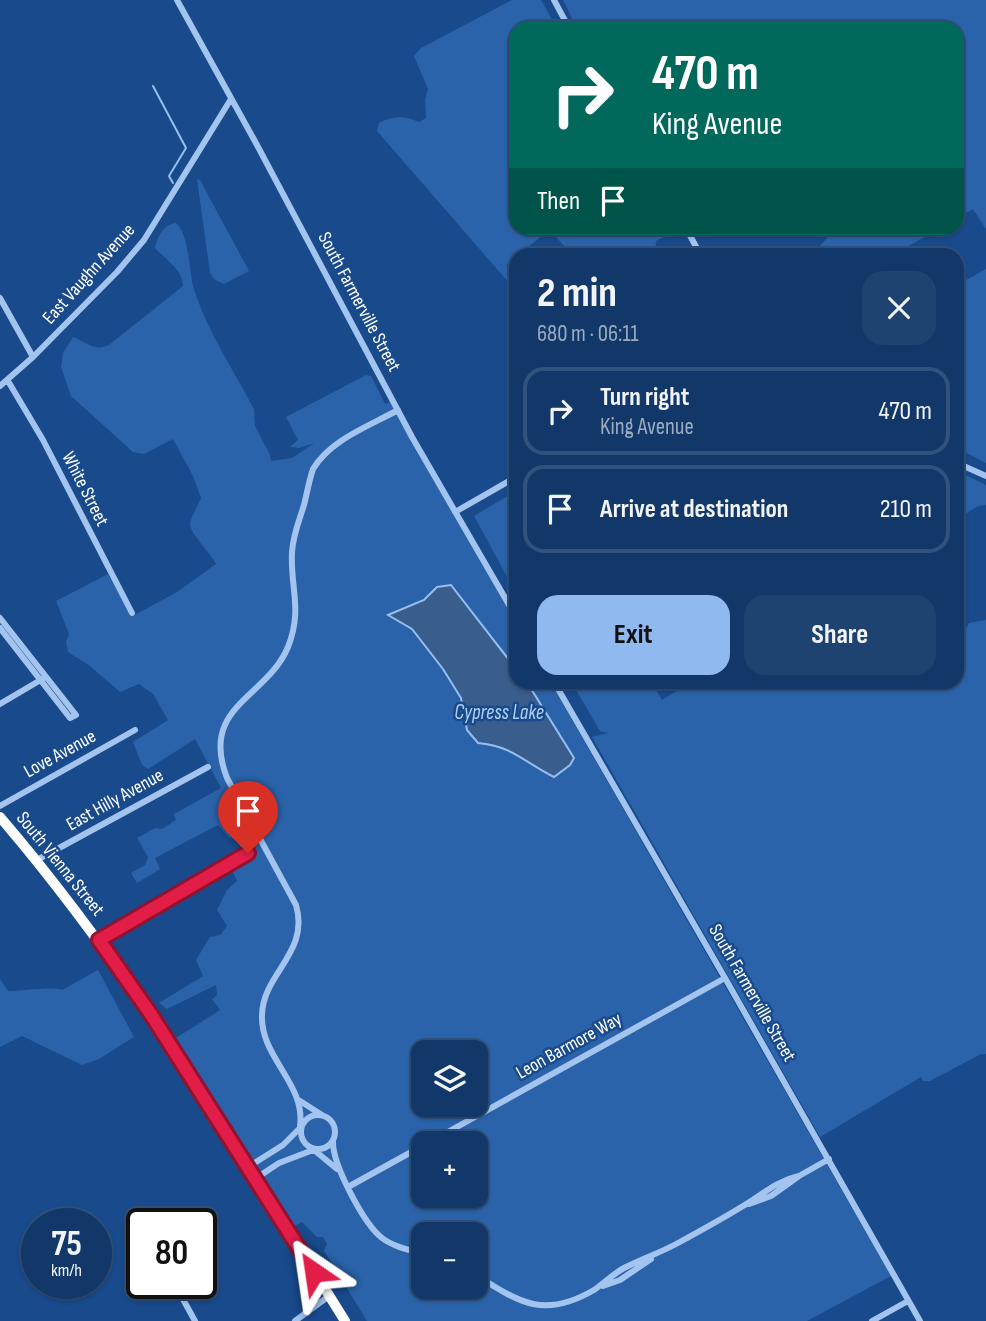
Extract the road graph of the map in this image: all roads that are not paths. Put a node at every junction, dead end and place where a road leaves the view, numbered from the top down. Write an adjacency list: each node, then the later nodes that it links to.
1 (177, 0): 4 (street, South Farmerville Street)
2 (554, 0): 3 (street)
3 (565, 21)
4 (231, 99): 6 (street, East Vaughn Avenue); 8 (street, South Farmerville Street)
5 (0, 298): 6 (street)
6 (33, 357): 7 (street, East Vaughn Avenue)
7 (3, 383): 14 (street, White Street)
8 (398, 410): 12 (street, South Farmerville Street); 28 (street)
9 (964, 466): 10 (street)
10 (986, 476)
11 (509, 481): 12 (street)
12 (455, 512): 13 (street, South Farmerville Street)
13 (509, 605)
14 (132, 613)
15 (0, 618): 17 (street)
16 (0, 628): 17 (street)
17 (43, 678): 17 (street); 19 (street)
18 (558, 689): 27 (street, South Farmerville Street)
19 (0, 704)
20 (135, 730): 22 (street, Love Avenue)
21 (208, 767): 25 (street, East Hilly Avenue)
22 (0, 806)
23 (0, 817): 25 (highway, South Vienna Street)
24 (248, 853): 26 (street)
25 (37, 860): 26 (highway, South Vienna Street)
26 (99, 940): 36 (highway, South Vienna Street)
27 (725, 978): 31 (street, Leon Barmore Way); 35 (street, South Farmerville Street)
28 (300, 1101): 29 (street); 30 (street)
29 (323, 1115): 30 (street); 32 (street)
30 (300, 1127): 33 (street); 36 (street)
31 (450, 1131)
32 (334, 1140): 33 (street); 37 (street)
33 (313, 1150): 37 (street); 38 (street)
34 (411, 1152): 39 (street)
35 (828, 1159): 41 (street); 44 (street, South Farmerville Street)
36 (248, 1167): 38 (highway, South Vienna Street)
37 (339, 1170): 39 (street)
38 (255, 1179): 42 (highway, South Vienna Street)
39 (348, 1187): 40 (street)
40 (411, 1250)
41 (488, 1283)
42 (329, 1296): 46 (street); 47 (highway, South Vienna Street)
43 (183, 1299): 45 (street)
44 (908, 1301): 48 (street); 49 (street, South Farmerville Street)
45 (195, 1321)
46 (295, 1321)
47 (345, 1321)
48 (872, 1321)
49 (920, 1321)

